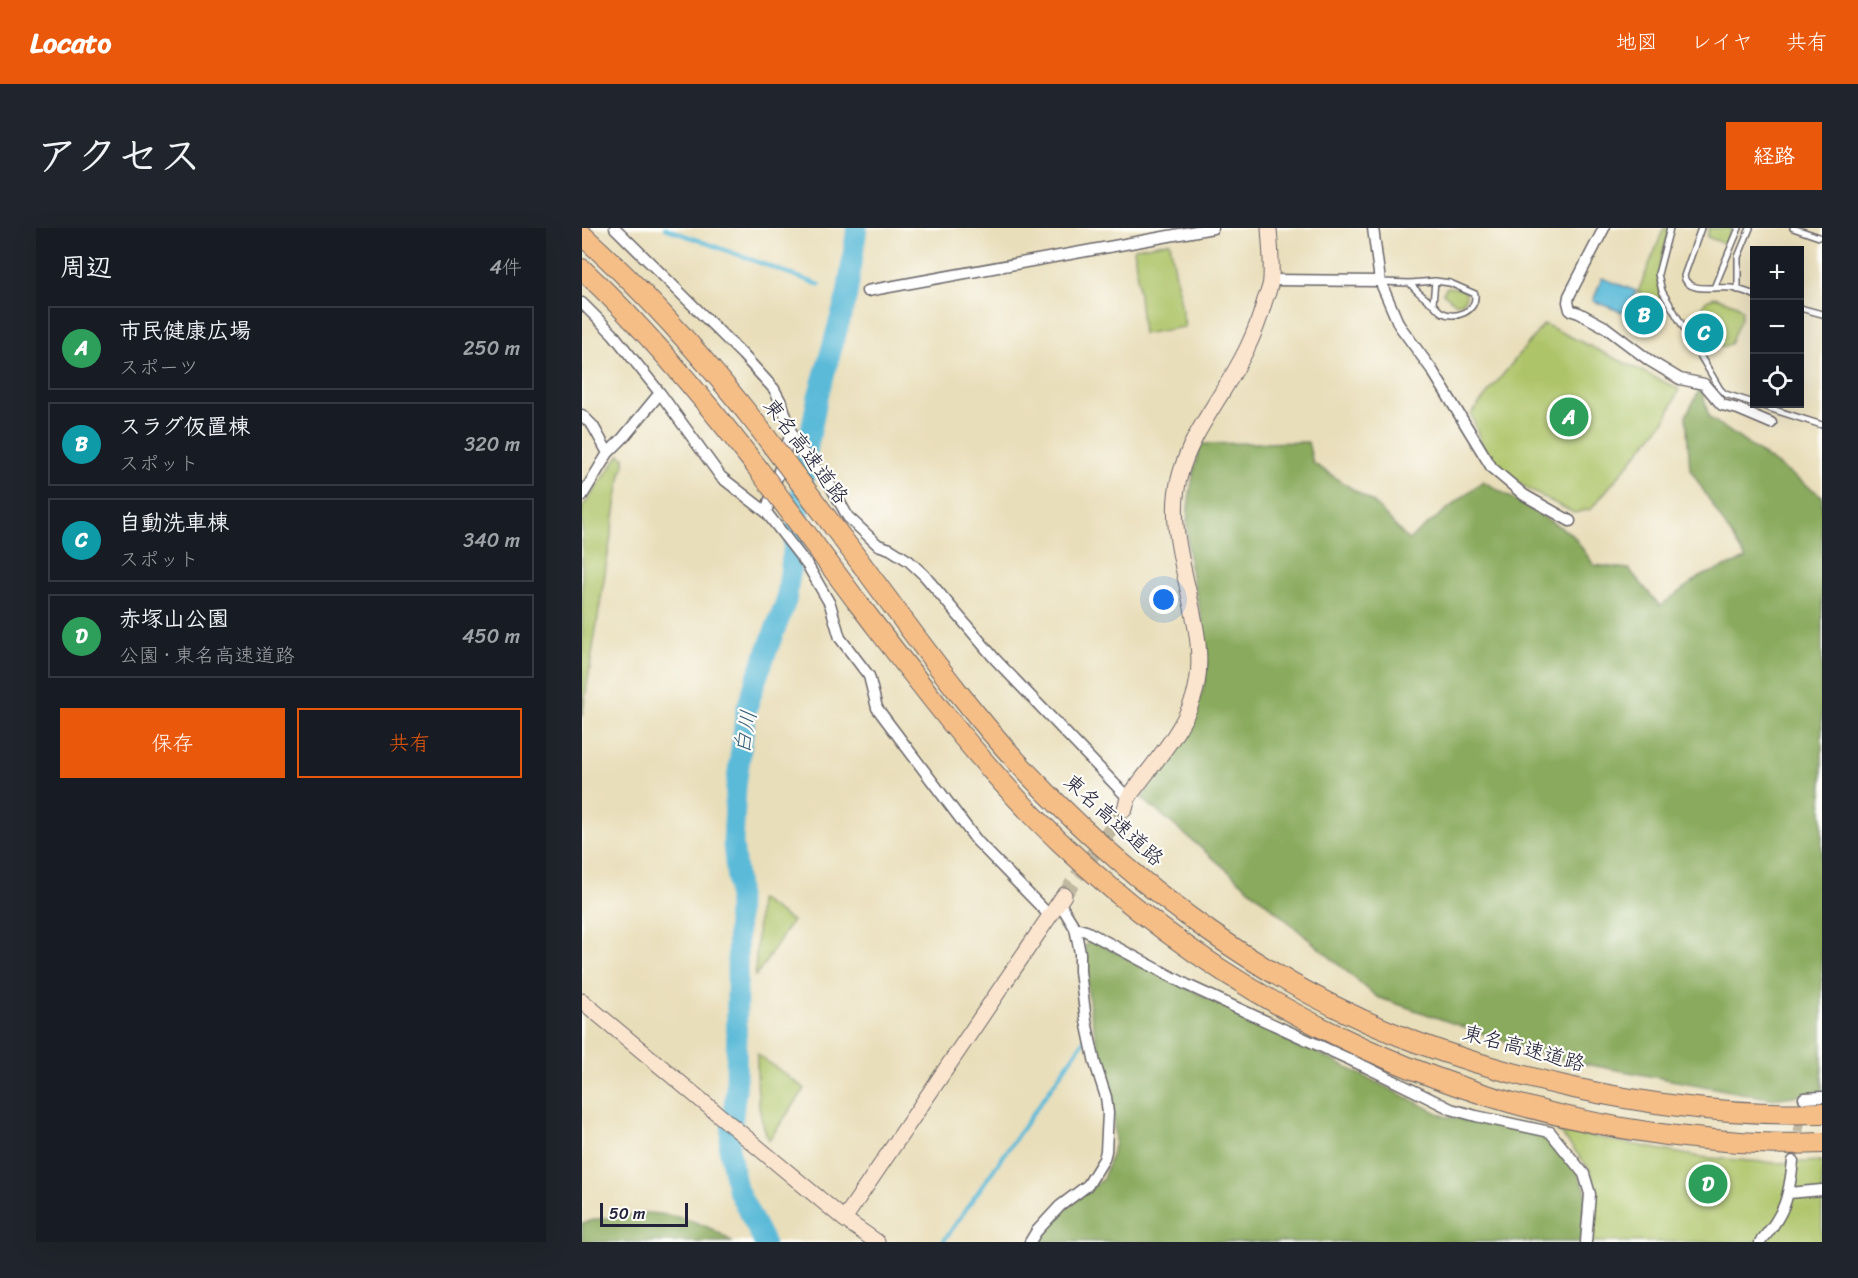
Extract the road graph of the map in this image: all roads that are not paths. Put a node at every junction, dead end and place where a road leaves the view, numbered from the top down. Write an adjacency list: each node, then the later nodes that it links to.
1 (615, 228): 32 (street)
2 (1213, 228): 20 (street)
3 (1269, 228): 14 (street)
4 (1373, 228): 15 (street)
5 (1604, 228): 30 (street)
6 (1670, 228): 27 (lane)
7 (1701, 228): 18 (lane)
8 (1739, 228): 18 (lane)
9 (1750, 228): 19 (lane)
10 (1794, 228): 12 (lane)
11 (582, 235): 44 (highway, 東名高速道路, bridge)
12 (1819, 237)
13 (582, 269): 45 (highway, bridge)
14 (1271, 280): 15 (street); 37 (street)
15 (1380, 281): 17 (lane); 36 (street)
16 (1436, 281): 17 (lane); 23 (lane); 23 (lane)
17 (1410, 283): 23 (lane)
18 (1714, 288): 19 (lane)
19 (1738, 290): 21 (lane)
20 (867, 291)
21 (1750, 294)
22 (582, 303): 26 (street)
23 (1432, 304)
24 (1804, 309): 25 (lane)
25 (1822, 314)
26 (660, 393): 33 (street); 35 (street)
27 (1750, 402)
28 (1770, 408): 31 (lane)
29 (582, 415): 33 (street)
30 (1771, 423)
31 (1822, 425)
32 (791, 433): 35 (street); 37 (street)
33 (608, 453): 34 (street)
34 (582, 496)
35 (766, 512): 39 (street)
36 (1570, 521)
37 (1127, 803)
38 (1061, 899): 39 (street); 40 (street)
39 (1050, 915): 49 (street)
40 (1075, 928): 51 (street); 52 (street)
41 (582, 1001): 49 (street)
42 (1822, 1097): 43 (street)
43 (1804, 1098)
44 (1822, 1113)
45 (1822, 1143)
46 (1794, 1161): 48 (street)
47 (1822, 1190): 48 (street)
48 (1789, 1193): 53 (street)
49 (844, 1219): 50 (street)
50 (877, 1242)
51 (1030, 1242)
52 (1586, 1242)
53 (1761, 1242)

